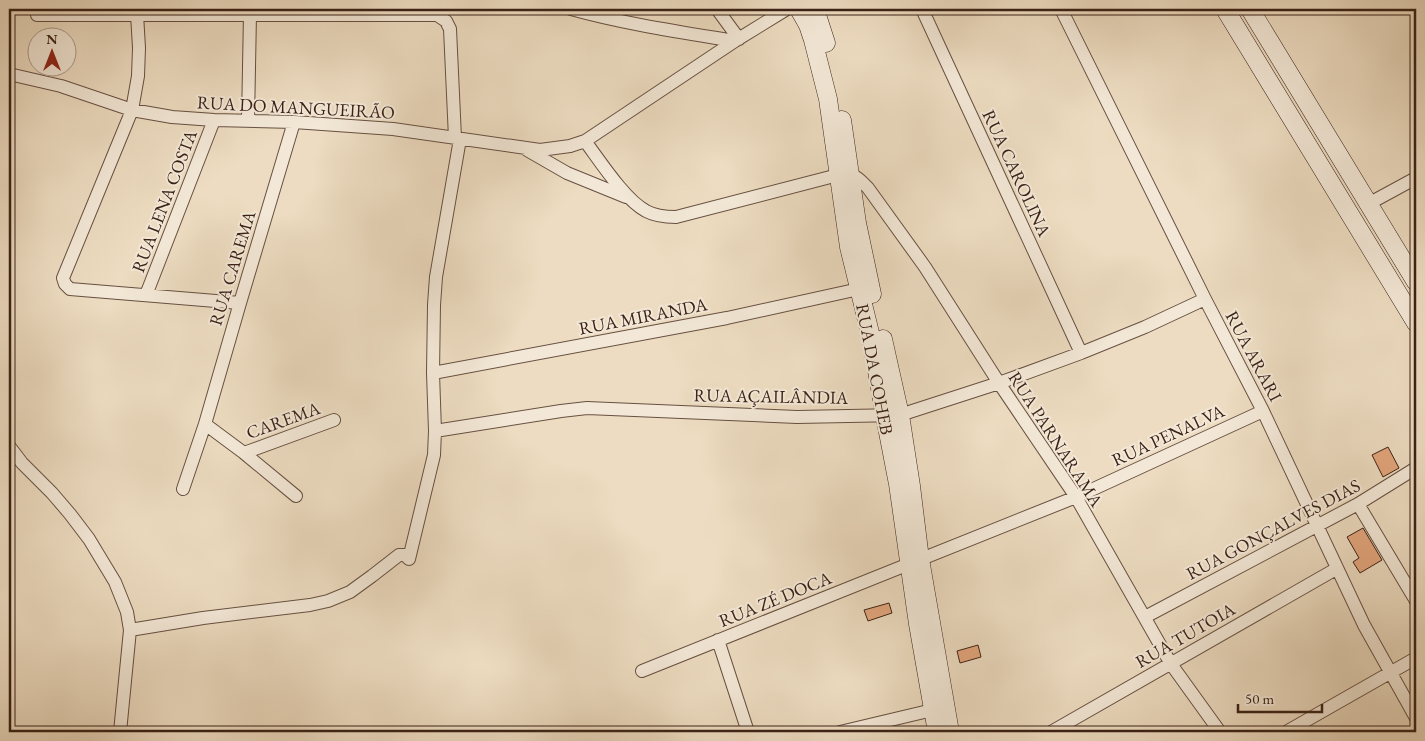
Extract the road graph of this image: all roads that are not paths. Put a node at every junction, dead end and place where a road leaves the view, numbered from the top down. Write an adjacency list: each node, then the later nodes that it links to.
1 (571, 9): 13 (street)
2 (717, 9): 13 (street)
3 (787, 9): 13 (street, RUA DO MANGUEIRÃO)
4 (799, 9): 22 (street, RUA DA COHEB)
5 (815, 9): 22 (street, RUA DA COHEB)
6 (922, 9): 32 (street, RUA CAROLINA)
7 (1061, 9): 29 (street, RUA ARARI)
8 (1225, 9): 31 (street)
9 (1250, 9): 25 (street)
10 (137, 14): 11 (street); 12 (street); 15 (street)
11 (250, 14): 17 (street); 19 (street)
12 (37, 15)
13 (737, 40): 20 (street, RUA DO MANGUEIRÃO)
14 (9, 74): 15 (street, RUA DO MANGUEIRÃO)
15 (132, 110): 16 (street, RUA DO MANGUEIRÃO); 28 (street)
16 (214, 120): 17 (street, RUA DO MANGUEIRÃO); 28 (street, RUA LENA COSTA)
17 (248, 120): 18 (street, RUA DO MANGUEIRÃO)
18 (294, 122): 19 (street, RUA DO MANGUEIRÃO); 30 (street, RUA CAREMA)
19 (457, 138): 21 (street, RUA DO MANGUEIRÃO); 33 (street)
20 (585, 141): 21 (street, RUA DO MANGUEIRÃO); 24 (street)
21 (523, 148): 24 (street)
22 (845, 174): 24 (street); 27 (street, RUA DA COHEB); 34 (street, RUA PARNARAMA); 36 (street, RUA DA COHEB)
23 (1416, 178): 25 (street)
24 (628, 198)
25 (1370, 203): 26 (street)
26 (1416, 282)
27 (859, 289): 33 (street, RUA MIRANDA); 36 (street, RUA DA COHEB)
28 (146, 295): 30 (street)
29 (1205, 299): 32 (street, RUA AÇAILÂNDIA); 35 (street, RUA ARARI)
30 (240, 303): 38 (street, RUA CAREMA)
31 (1416, 323)
32 (1081, 353): 34 (street, RUA AÇAILÂNDIA)
33 (433, 373): 39 (street)
34 (999, 384): 36 (street, RUA AÇAILÂNDIA); 46 (street, RUA PARNARAMA)
35 (1263, 411): 46 (street, RUA PENALVA); 48 (street, RUA ARARI)
36 (893, 415): 39 (street, RUA AÇAILÂNDIA); 49 (street, RUA DA COHEB)
37 (334, 420): 41 (street, CAREMA)
38 (204, 424): 41 (street, CAREMA); 44 (street)
39 (435, 431): 53 (street)
40 (9, 446): 42 (street)
41 (244, 453): 45 (street, CAREMA)
42 (15, 463): 53 (street)
43 (1416, 468): 47 (street, RUA GONÇALVES DIAS)
44 (183, 489)
45 (296, 496)
46 (1076, 497): 49 (street, RUA PENALVA); 52 (street, RUA PARNARAMA)
47 (1358, 504): 48 (street, RUA GONÇALVES DIAS); 51 (street)
48 (1317, 526): 50 (street, RUA ARARI); 52 (street, RUA GONÇALVES DIAS)
49 (914, 562): 54 (street, RUA ZÉ DOCA); 59 (street, RUA DA COHEB)
50 (1336, 569): 56 (street, RUA TUTOIA); 58 (street, RUA ARARI)
51 (1416, 600)
52 (1144, 617): 56 (street, RUA PARNARAMA)
53 (130, 630): 61 (street)
54 (718, 640): 57 (street, RUA ZÉ DOCA); 62 (street)
55 (1416, 658): 58 (street)
56 (1172, 664): 66 (street, RUA TUTOIA); 67 (street, RUA PARNARAMA)
57 (642, 671)
58 (1390, 674): 60 (street, RUA ARARI); 68 (street)
59 (939, 709): 63 (street); 64 (street, RUA DA COHEB); 65 (street, RUA DA COHEB)
60 (1416, 718)
61 (120, 732)
62 (748, 732)
63 (840, 732)
64 (937, 732)
65 (950, 732)
66 (1051, 732)
67 (1220, 732)
68 (1286, 732)

